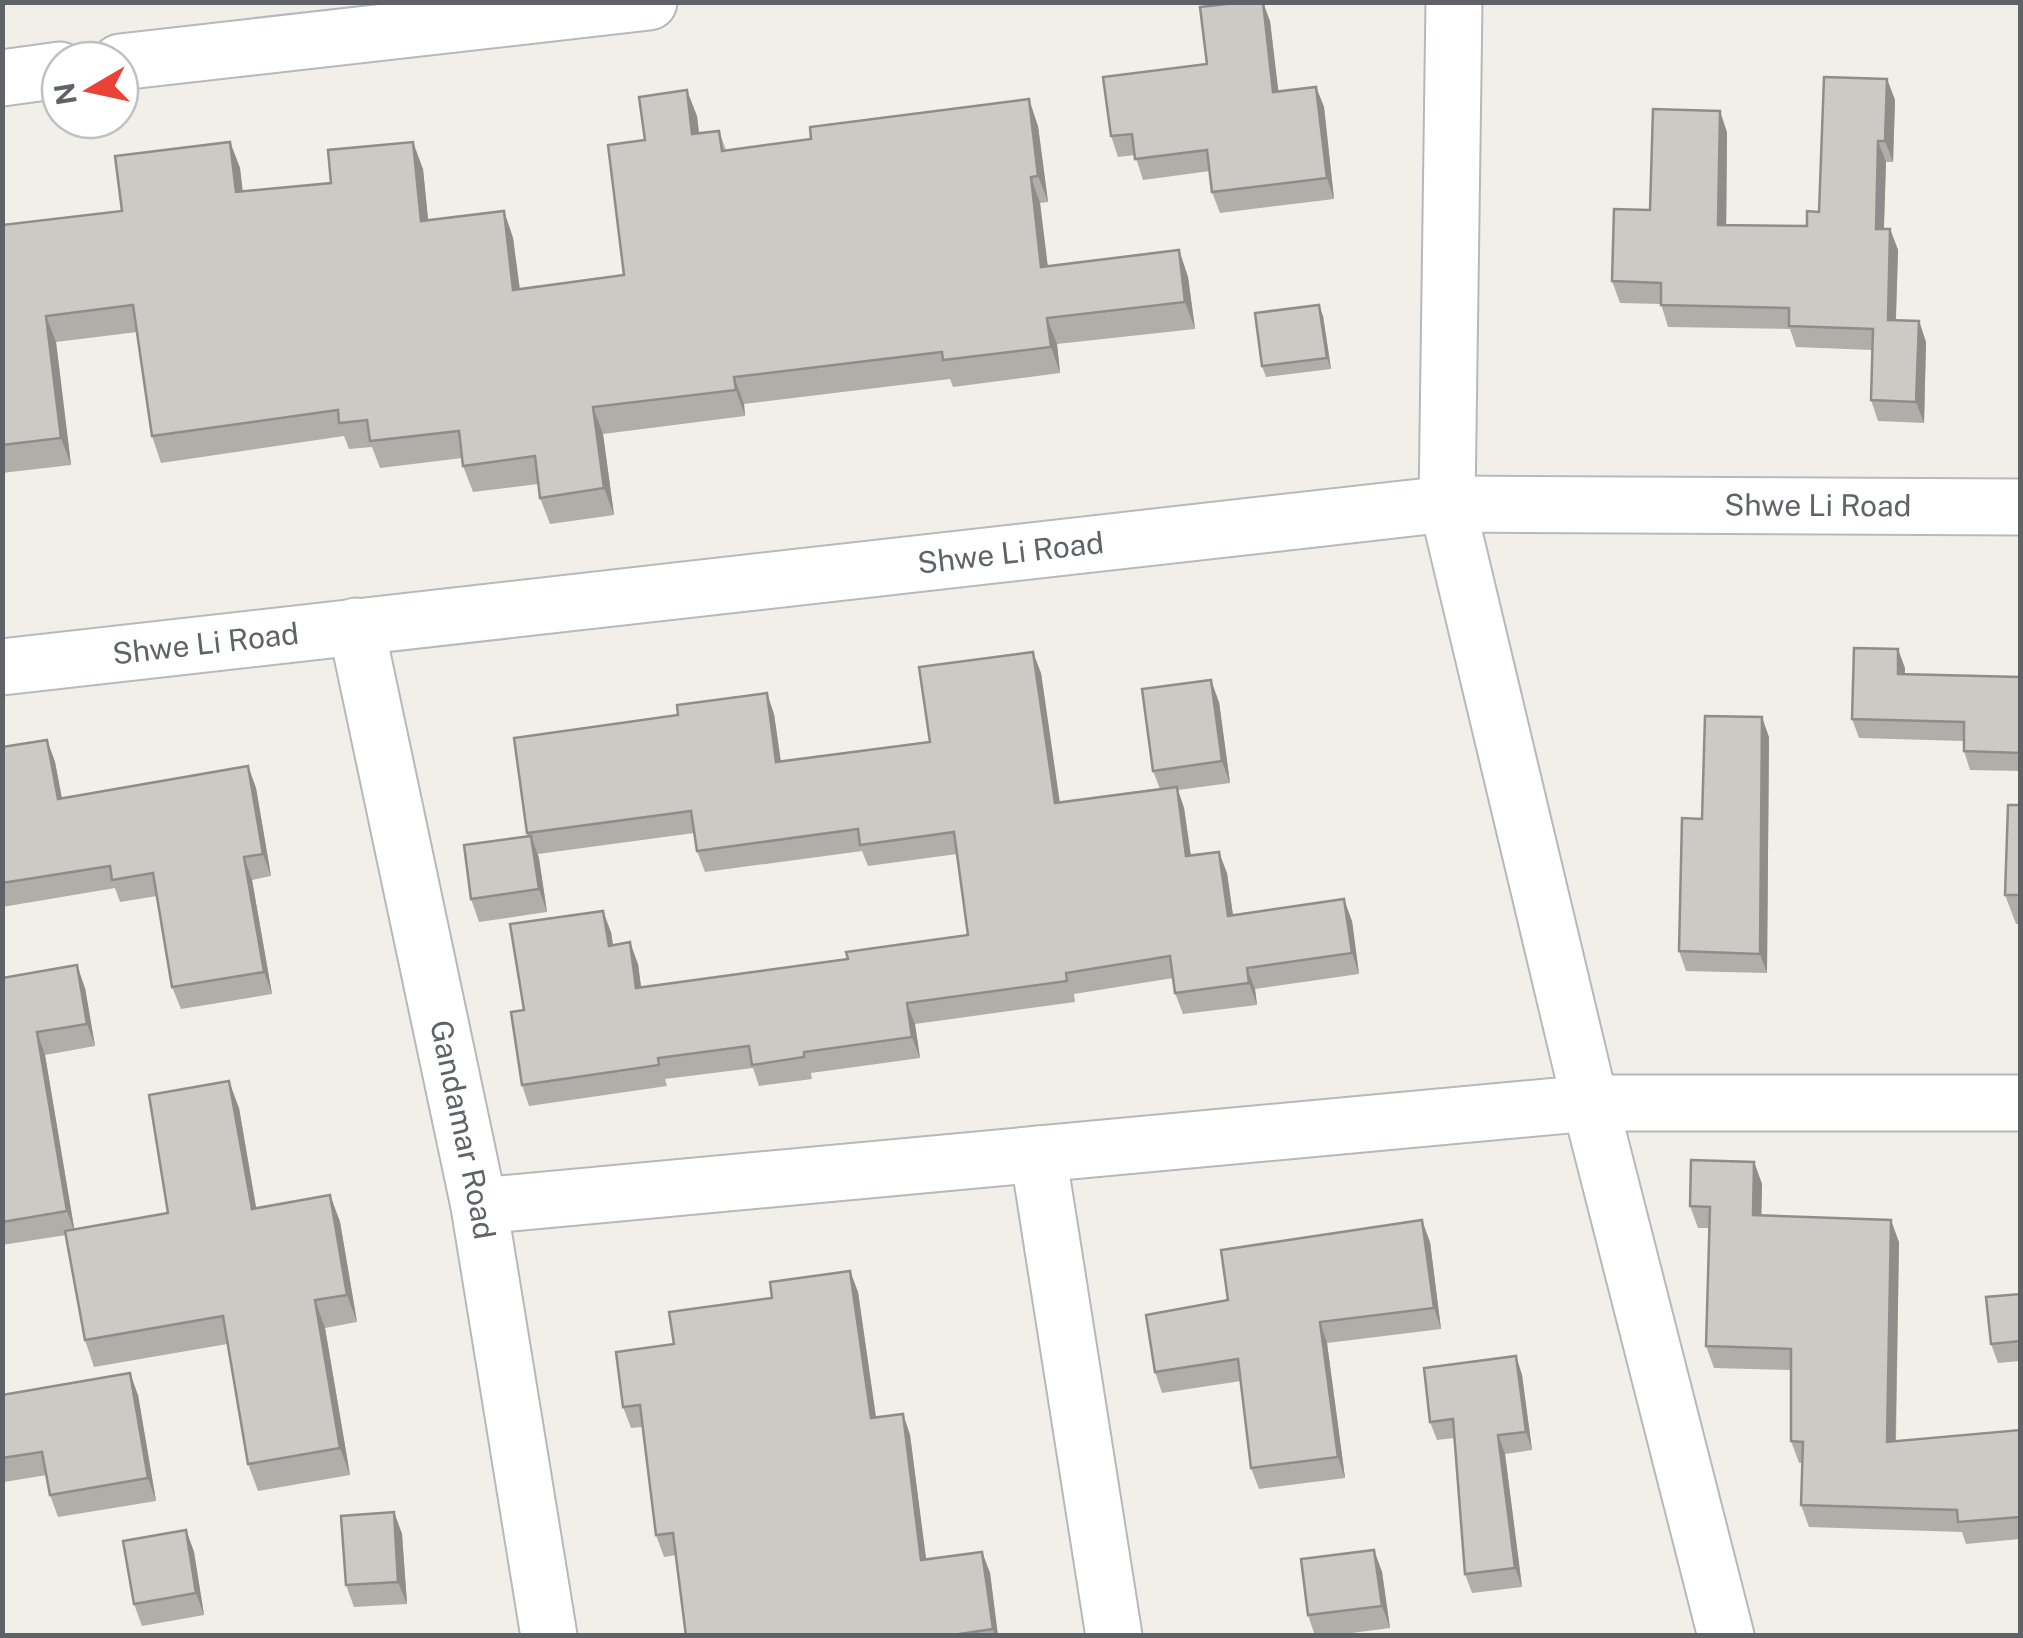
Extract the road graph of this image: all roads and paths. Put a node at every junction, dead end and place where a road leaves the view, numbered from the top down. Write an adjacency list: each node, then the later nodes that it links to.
1 (650, 2): 3 (street)
2 (1454, 2): 7 (street)
3 (276, 22): 4 (street)
4 (140, 57)
5 (40, 73): 6 (street)
6 (2, 78)
7 (1447, 504): 8 (street, Shwe Li Road); 9 (street, Shwe Li Road); 11 (street)
8 (2020, 507)
9 (356, 626): 10 (street, Shwe Li Road); 14 (street, Gandamar Road)
10 (2, 667)
11 (1590, 1103): 12 (street); 13 (street); 17 (street)
12 (2020, 1103)
13 (1038, 1154): 14 (street); 16 (street)
14 (479, 1206): 15 (street, Gandamar Road)
15 (549, 1636)
16 (1114, 1636)
17 (1726, 1636)

